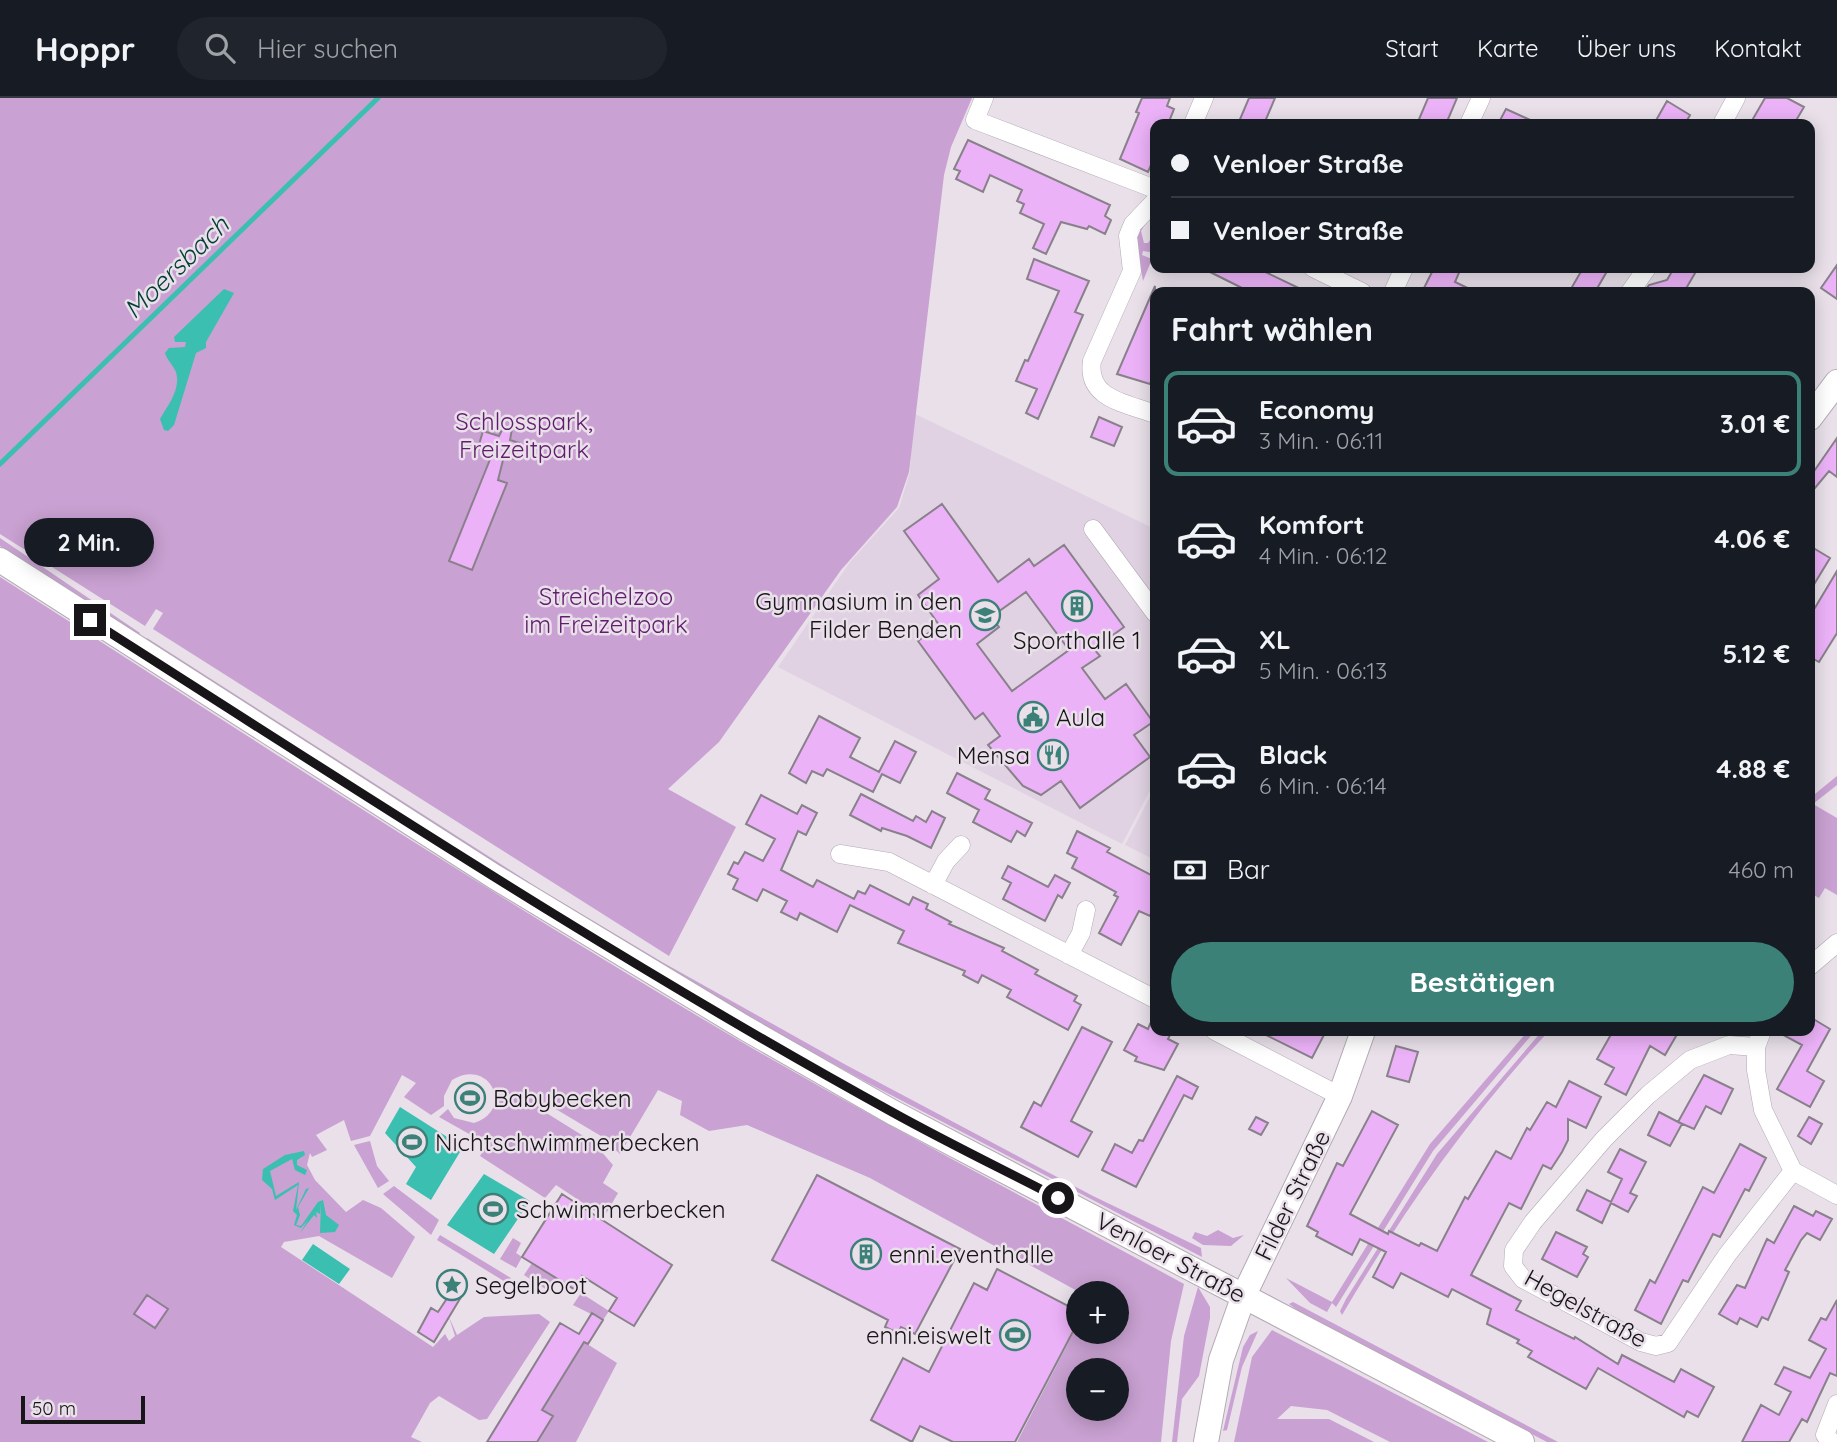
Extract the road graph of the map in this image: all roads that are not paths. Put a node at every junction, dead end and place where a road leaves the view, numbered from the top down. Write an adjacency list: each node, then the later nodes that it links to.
1 (984, 98): 8 (street)
2 (1204, 98): 5 (street)
3 (1481, 98): 6 (street)
4 (1736, 98): 7 (street)
5 (1195, 119)
6 (1471, 119)
7 (1725, 119)
8 (1150, 187)
9 (1150, 206): 14 (street)
10 (1323, 273): 11 (street)
11 (1352, 287)
12 (1837, 382): 13 (main road)
13 (1815, 411)
14 (1150, 412)
15 (1093, 529): 17 (street)
16 (0, 560): 32 (main road, Venloer Straße)
17 (1150, 606)
18 (961, 845): 20 (street)
19 (841, 854): 20 (street)
20 (933, 885): 23 (street)
21 (1086, 910): 23 (street)
22 (1837, 943): 24 (street)
23 (1069, 955): 25 (street)
24 (1815, 962)
25 (1150, 996)
26 (1225, 1036): 29 (street)
27 (1361, 1036): 29 (main road, Filder Straße)
28 (1759, 1039): 30 (street); 30 (street, Hegelstraße)
29 (1340, 1096): 32 (main road, Filder Straße)
30 (1793, 1171): 31 (street)
31 (1837, 1195)
32 (1244, 1295): 34 (main road, Filder Straße); 35 (main road, Venloer Straße)
33 (1837, 1404): 36 (street)
34 (1206, 1442)
35 (1522, 1442)
36 (1832, 1442)

